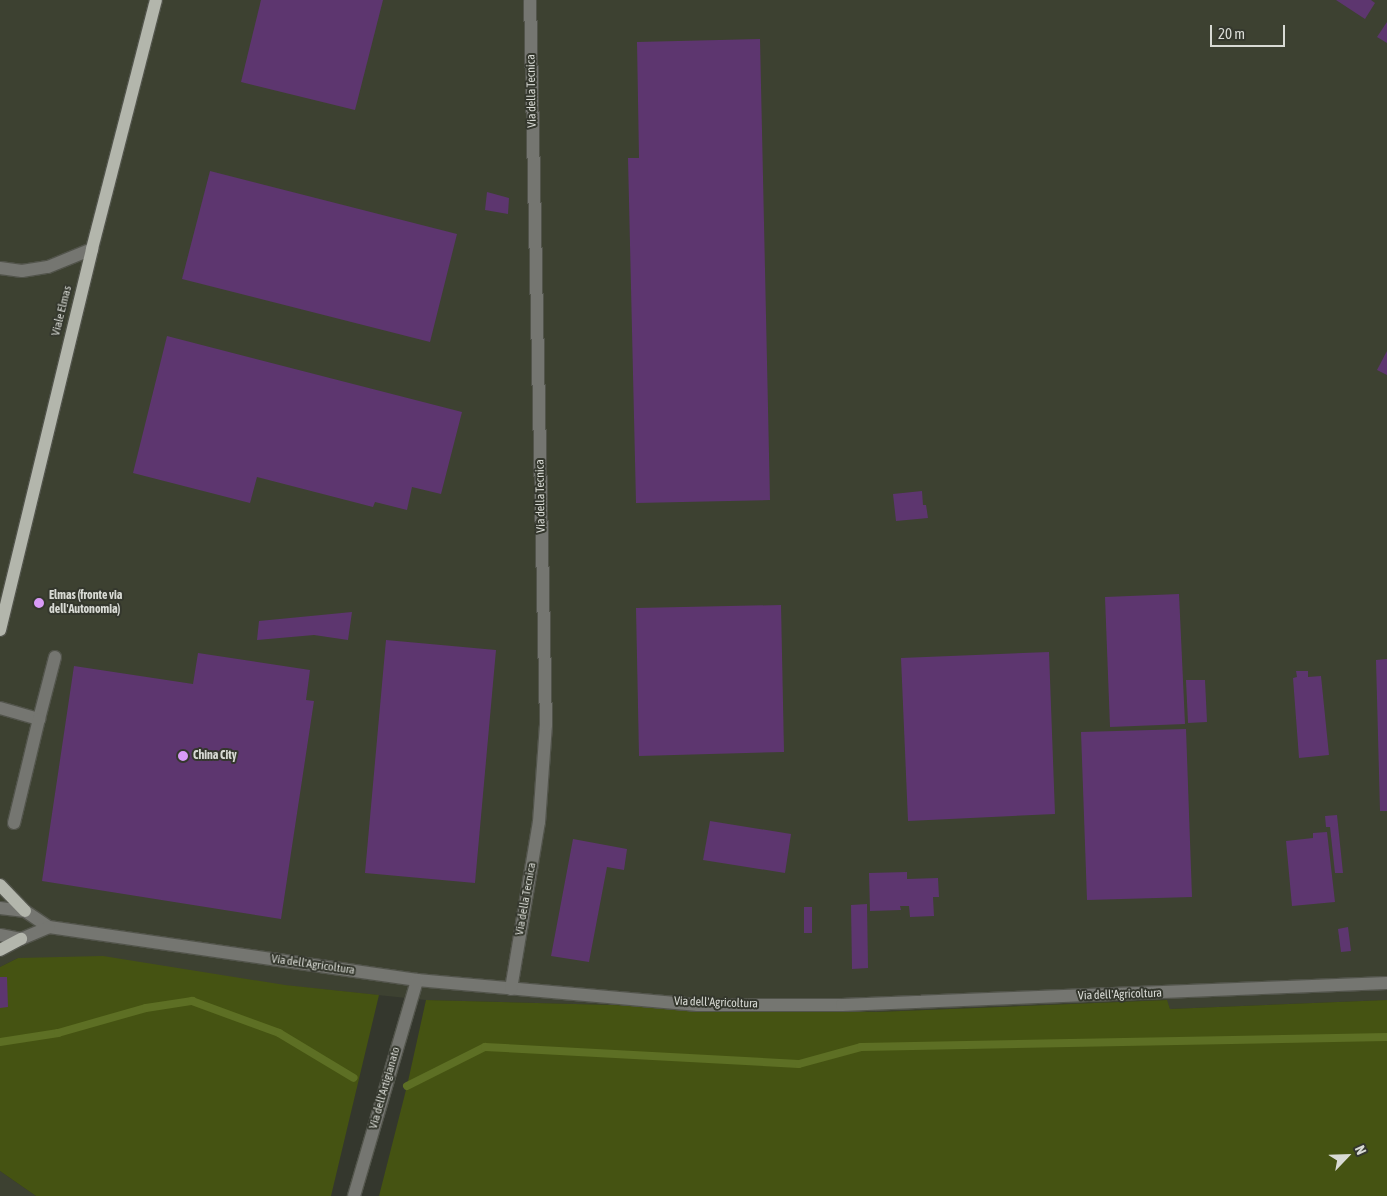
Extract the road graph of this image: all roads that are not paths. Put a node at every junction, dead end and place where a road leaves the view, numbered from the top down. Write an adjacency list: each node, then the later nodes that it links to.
1 (156, 0): 3 (main road, Viale Elmas)
2 (530, 0): 19 (street, Via della Tecnica)
3 (92, 248): 4 (street); 5 (main road, Viale Elmas)
4 (0, 268)
5 (0, 630)
6 (55, 656): 8 (street)
7 (0, 708): 8 (street)
8 (39, 720): 9 (street)
9 (14, 823)
10 (0, 885): 12 (main road)
11 (0, 908): 12 (street, Via dell'Agricoltura)
12 (25, 911): 13 (street, Via dell'Agricoltura)
13 (49, 927): 15 (street); 17 (street, Via dell'Agricoltura)
14 (0, 934): 15 (street)
15 (21, 939): 16 (main road)
16 (0, 950)
17 (417, 980): 19 (street, Via dell'Agricoltura); 20 (street, Via dell'Artigianato)
18 (1387, 984): 19 (street, Via dell'Agricoltura)
19 (511, 989)
20 (354, 1196)

